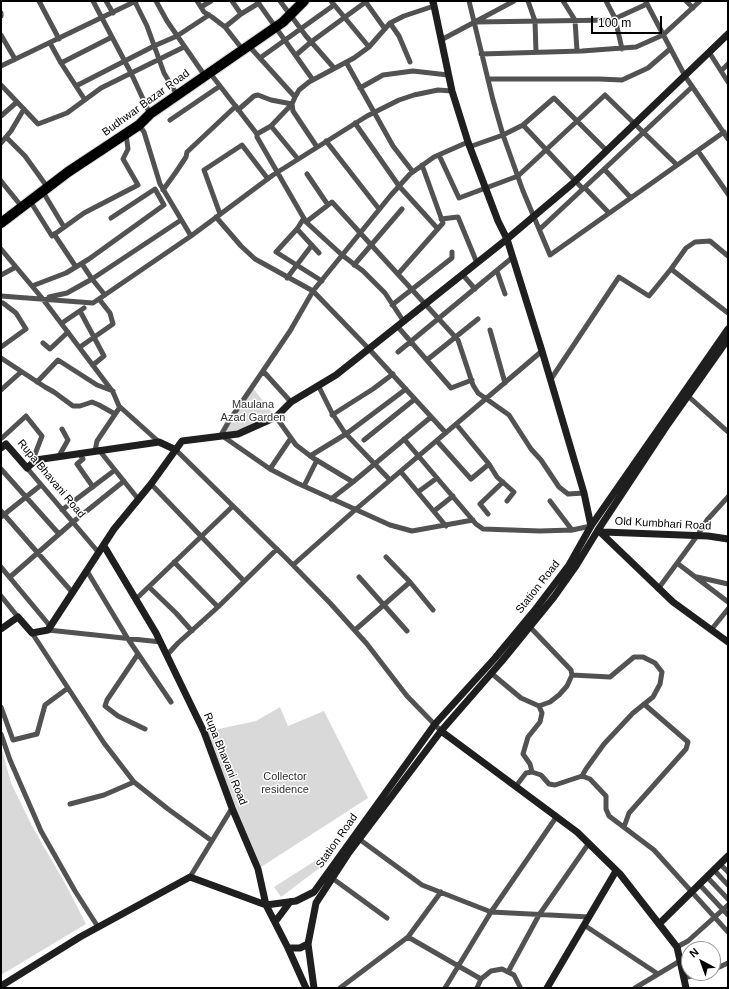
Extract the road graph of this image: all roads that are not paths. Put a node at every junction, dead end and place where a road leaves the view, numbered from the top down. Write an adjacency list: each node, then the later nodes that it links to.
1 (39, 1): 48 (street)
2 (93, 1): 33 (street)
3 (106, 1): 27 (street)
4 (136, 1): 21 (street); 53 (street)
5 (156, 1): 46 (street)
6 (197, 1): 24 (street)
7 (211, 1): 24 (street)
8 (232, 1): 28 (street)
9 (280, 1): 30 (street)
10 (304, 1): 30 (highway, Budhwar Bazar Road)
11 (366, 1): 32 (street); 42 (street)
12 (469, 1): 37 (street)
13 (514, 1): 37 (street)
14 (528, 1): 36 (street)
15 (563, 1): 35 (street)
16 (606, 1): 34 (street)
17 (686, 1): 25 (street)
18 (700, 1): 25 (street)
19 (258, 2): 28 (street); 39 (street)
20 (432, 2): 38 (street); 50 (street)
21 (126, 3): 27 (street)
22 (332, 3): 32 (street); 41 (street)
23 (646, 3): 34 (street); 45 (street)
24 (201, 7): 29 (street)
25 (693, 8): 45 (street)
26 (1, 13): 31 (street)
27 (113, 13): 33 (street)
28 (241, 14): 40 (street)
29 (209, 15): 40 (street); 46 (street)
30 (290, 15): 39 (highway, Budhwar Bazar Road); 41 (street)
31 (1, 16)
32 (345, 17): 51 (street); 55 (street)
33 (102, 18): 47 (street); 48 (street)
34 (615, 18): 35 (street); 57 (street)
35 (575, 20): 36 (street); 59 (street)
36 (535, 21): 37 (street); 60 (street)
37 (475, 22): 50 (street); 62 (street)
38 (390, 23): 42 (street); 69 (street)
39 (275, 27): 49 (street); 56 (highway, Budhwar Bazar Road)
40 (225, 28): 56 (street)
41 (300, 29): 49 (street); 51 (street)
42 (385, 29): 55 (street)
43 (728, 34): 61 (street)
44 (1, 35): 65 (street)
45 (663, 35): 57 (street); 58 (street)
46 (177, 36): 53 (street); 54 (street)
47 (112, 37): 67 (street); 70 (street)
48 (59, 39): 52 (street)
49 (284, 40): 63 (street); 64 (street)
50 (441, 40): 77 (street)
51 (311, 42): 63 (street); 73 (street)
52 (50, 43): 65 (street); 70 (street)
53 (154, 46): 66 (street); 67 (street)
54 (184, 47): 66 (street); 76 (street)
55 (369, 47): 68 (street)
56 (246, 48): 64 (street); 76 (highway, Budhwar Bazar Road)
57 (622, 49): 59 (street)
58 (670, 49): 78 (street); 80 (street)
59 (578, 51): 60 (street)
60 (536, 52): 62 (street)
61 (709, 52): 74 (street); 78 (street)
62 (481, 54): 80 (street)
63 (296, 55): 79 (street)
64 (260, 58): 89 (street)
65 (15, 59): 72 (street)
66 (159, 59): 75 (street); 88 (street)
67 (124, 61): 75 (street); 83 (street)
68 (346, 62): 73 (street); 86 (street)
69 (410, 62)
70 (61, 63): 83 (street)
71 (728, 64): 74 (street)
72 (1, 66)
73 (334, 68): 79 (street)
74 (721, 71): 81 (street)
75 (131, 74): 90 (street); 96 (street)
76 (207, 74): 84 (street); 88 (highway, Budhwar Bazar Road)
77 (448, 75): 86 (street); 87 (street)
78 (685, 76): 85 (street); 101 (street)
79 (314, 80): 89 (street)
80 (488, 80): 109 (street)
81 (728, 82)
82 (1, 85): 91 (street)
83 (76, 86): 90 (street)
84 (220, 86): 93 (street); 98 (street)
85 (692, 87): 105 (street); 106 (street)
86 (360, 88): 95 (street)
87 (452, 91): 95 (street); 114 (street)
88 (177, 95): 96 (highway, Budhwar Bazar Road)
89 (295, 97): 92 (street)
90 (85, 100): 94 (street)
91 (17, 102): 94 (street); 97 (street)
92 (292, 104): 93 (street); 104 (street); 115 (street)
93 (237, 108): 108 (street); 136 (street)
94 (24, 109): 110 (street)
95 (375, 112): 100 (street); 125 (street)
96 (150, 114): 102 (highway, Budhwar Bazar Road)
97 (1, 116)
98 (170, 120)
99 (577, 121): 101 (street); 103 (street); 116 (street); 117 (street)
100 (355, 123): 112 (street); 131 (street)
101 (634, 124): 106 (street); 117 (street)
102 (138, 125): 107 (highway, Budhwar Bazar Road); 136 (street)
103 (524, 125): 109 (street); 116 (street)
104 (271, 126): 108 (street); 120 (street)
105 (724, 132): 111 (street); 118 (street)
106 (644, 133): 122 (street); 123 (street)
107 (126, 134): 135 (highway, Budhwar Bazar Road); 151 (street)
108 (257, 134): 124 (street)
109 (503, 135): 114 (street); 127 (street)
110 (6, 137): 113 (street); 135 (street)
111 (728, 139)
112 (326, 142): 115 (street); 142 (street)
113 (1, 143)
114 (468, 145): 119 (street); 133 (street)
115 (317, 147): 120 (street)
116 (546, 149): 127 (street); 130 (street)
117 (607, 151): 130 (street)
118 (698, 151): 122 (street); 132 (street)
119 (439, 155): 121 (street); 133 (street)
120 (298, 159): 124 (street)
121 (422, 165): 125 (street); 147 (street)
122 (677, 166): 138 (street)
123 (604, 169): 134 (street); 138 (street)
124 (277, 172): 128 (street); 149 (street)
125 (413, 172): 131 (street)
126 (307, 174): 140 (street)
127 (518, 176): 133 (street); 145 (street)
128 (268, 179): 144 (street); 144 (street)
129 (1, 180): 139 (street)
130 (575, 181): 134 (street); 145 (street)
131 (399, 186): 142 (street); 153 (street)
132 (726, 186): 137 (street)
133 (485, 188): 158 (street)
134 (584, 188): 143 (street); 154 (street)
135 (45, 190): 139 (highway, Budhwar Bazar Road); 151 (street)
136 (163, 190): 148 (street)
137 (728, 194)
138 (632, 198): 143 (street)
139 (26, 204): 150 (highway, Budhwar Bazar Road); 156 (street)
140 (328, 205): 149 (street); 155 (street)
141 (402, 209): 159 (street)
142 (379, 210): 155 (street)
143 (609, 213): 154 (street)
144 (218, 216): 157 (street); 178 (street)
145 (534, 216): 154 (street); 158 (street)
146 (112, 218): 168 (street)
147 (441, 219): 153 (street); 167 (street)
148 (181, 220): 157 (street); 179 (street)
149 (305, 220): 152 (street); 164 (street)
150 (1, 223)
151 (64, 227): 156 (street)
152 (297, 229): 160 (street); 170 (street)
153 (438, 229): 175 (street)
154 (540, 229)
155 (361, 232): 159 (street); 164 (street)
156 (54, 234): 172 (street)
157 (191, 236): 186 (street)
158 (507, 239): 166 (street); 167 (street)
159 (372, 244): 169 (street); 175 (street)
160 (312, 245): 163 (street); 170 (street)
161 (1, 249): 171 (street)
162 (452, 252): 182 (street)
163 (318, 253)
164 (342, 255): 169 (street); 180 (street)
165 (728, 256): 173 (street)
166 (513, 258): 174 (street); 210 (street)
167 (477, 263): 177 (street)
168 (82, 264): 172 (street); 179 (street)
169 (354, 264): 193 (street)
170 (297, 265): 178 (street); 180 (street)
171 (16, 267): 176 (street); 181 (street)
172 (76, 267): 181 (street)
173 (671, 269): 194 (street); 218 (street)
174 (497, 271): 183 (street); 185 (street)
175 (398, 274): 182 (street)
176 (1, 275)
177 (463, 275): 183 (street); 192 (street)
178 (288, 278): 184 (street)
179 (92, 279): 186 (street); 189 (street)
180 (322, 281): 184 (street)
181 (32, 286): 189 (street)
182 (413, 289): 192 (street); 193 (street)
183 (475, 289): 195 (street)
184 (313, 291): 209 (street); 215 (street)
185 (505, 294)
186 (104, 295): 190 (street)
187 (1, 296): 188 (street)
188 (10, 297): 189 (street); 191 (street)
189 (42, 298): 190 (street); 197 (street)
190 (99, 299): 203 (street)
191 (2, 304): 207 (street)
192 (426, 304): 195 (street); 198 (street)
193 (392, 305): 198 (street)
194 (728, 313)
195 (440, 319): 202 (street); 205 (street)
196 (478, 319): 202 (street)
197 (62, 323): 201 (street); 203 (street)
198 (401, 325): 205 (street); 209 (street)
199 (728, 329): 288 (street, Station Road)
200 (490, 330): 221 (street)
201 (68, 332): 206 (street); 208 (street)
202 (455, 337): 213 (street); 219 (street)
203 (94, 338): 208 (street); 214 (street)
204 (728, 339): 226 (street)
205 (411, 342): 211 (street); 213 (street)
206 (43, 343)
207 (1, 347)
208 (80, 347): 214 (street)
209 (370, 350): 217 (street); 222 (street)
210 (542, 351): 218 (street); 221 (street)
211 (398, 352)
212 (1, 358): 216 (street)
213 (427, 360): 219 (street)
214 (93, 365): 225 (street)
215 (263, 371): 229 (street); 240 (street)
216 (21, 372): 220 (street); 224 (street)
217 (393, 374): 223 (street); 232 (street)
218 (551, 379): 271 (street)
219 (472, 380): 227 (street)
220 (37, 382): 225 (street); 231 (street)
221 (505, 383): 227 (street)
222 (318, 385): 229 (street); 232 (street)
223 (406, 389): 228 (street); 239 (street)
224 (1, 390)
225 (114, 392): 230 (street)
226 (688, 396): 237 (street); 290 (street)
227 (487, 398): 235 (street); 271 (street)
228 (415, 399): 233 (street); 243 (street)
229 (291, 402): 234 (street)
230 (120, 407): 231 (street); 246 (street)
231 (115, 414): 248 (street)
232 (332, 414): 239 (street)
233 (431, 416): 238 (street); 242 (street)
234 (276, 417): 240 (street); 241 (street)
235 (456, 424): 238 (street); 255 (street)
236 (62, 429): 250 (street)
237 (728, 432)
238 (446, 433): 244 (street)
239 (346, 434): 251 (street); 254 (street)
240 (221, 435): 247 (street); 258 (street)
241 (291, 438): 251 (street); 258 (street)
242 (404, 439): 252 (street); 254 (street)
243 (364, 440)
244 (437, 441): 252 (street); 255 (street)
245 (2, 442): 256 (street, Rupa Bhavani Road); 256 (street)
246 (159, 442): 247 (street); 248 (street)
247 (176, 450): 266 (street); 279 (street)
248 (97, 451): 249 (street); 259 (street)
249 (79, 454): 250 (street); 269 (street)
250 (59, 456): 256 (street)
251 (310, 456): 253 (street)
252 (418, 456): 260 (street); 261 (street)
253 (317, 460): 264 (street); 268 (street)
254 (374, 464): 262 (street); 264 (street)
255 (489, 464): 265 (street)
256 (29, 466): 267 (street, Rupa Bhavani Road)
257 (1, 469): 272 (street)
258 (270, 469): 268 (street)
259 (115, 470): 263 (street); 269 (street)
260 (401, 472): 262 (street); 270 (street)
261 (437, 478): 270 (street); 273 (street)
262 (390, 480): 281 (street)
263 (124, 481): 276 (street); 286 (street)
264 (353, 482): 275 (street)
265 (503, 482): 277 (street); 284 (street)
266 (151, 484): 276 (street); 292 (street)
267 (41, 485): 272 (street); 280 (street, Rupa Bhavani Road)
268 (304, 486): 275 (street)
269 (93, 487): 280 (street)
270 (418, 492): 282 (street)
271 (584, 493): 288 (street)
272 (25, 496): 283 (street); 291 (street)
273 (453, 496): 282 (street); 285 (street)
274 (728, 497): 293 (street)
275 (332, 499): 281 (street)
276 (139, 500): 295 (street)
277 (507, 501)
278 (550, 501): 289 (street)
279 (233, 506): 292 (street); 296 (street)
280 (62, 510): 286 (street, Rupa Bhavani Road)
281 (355, 510): 287 (street); 302 (street)
282 (434, 511): 287 (street)
283 (2, 514): 297 (street)
284 (488, 514)
285 (473, 520): 287 (street); 289 (street)
286 (72, 522): 291 (street); 298 (street, Rupa Bhavani Road)
287 (446, 526)
288 (591, 526): 289 (street); 342 (street, Station Road)
289 (572, 530)
290 (598, 530): 293 (street, Old Kumbhari Road); 312 (street); 322 (street)
291 (59, 534): 297 (street)
292 (201, 536): 300 (street); 308 (street)
293 (697, 536): 294 (street, Old Kumbhari Road); 301 (street)
294 (728, 539)
295 (104, 546): 298 (street); 315 (street, Rupa Bhavani Road)
296 (277, 549): 302 (street); 308 (street)
297 (37, 553): 306 (street); 313 (street)
298 (99, 553): 304 (street)
299 (386, 557): 309 (street)
300 (174, 562): 311 (street); 318 (street)
301 (677, 563): 305 (street); 312 (street)
302 (293, 565): 325 (street)
303 (1, 567): 306 (street)
304 (87, 571): 313 (street); 330 (street)
305 (694, 576): 310 (street); 316 (street)
306 (10, 577): 323 (street)
307 (360, 577): 317 (street)
308 (244, 581): 318 (street)
309 (410, 582): 317 (street); 320 (street)
310 (728, 584)
311 (149, 587): 315 (street); 327 (street)
312 (658, 588): 326 (street)
313 (72, 592): 323 (street)
314 (1, 596): 321 (street)
315 (136, 599): 331 (street, Rupa Bhavani Road)
316 (728, 602)
317 (384, 605): 325 (street); 328 (street)
318 (218, 607): 327 (street)
319 (728, 609): 326 (street)
320 (433, 610)
321 (18, 617): 324 (street); 329 (street)
322 (530, 627): 335 (street); 336 (street)
323 (49, 628): 329 (street); 330 (street)
324 (1, 629)
325 (354, 630): 342 (street)
326 (712, 630): 332 (street)
327 (192, 631): 334 (street)
328 (407, 631)
329 (32, 633): 337 (street)
330 (128, 639): 331 (street); 333 (street)
331 (160, 642): 334 (street, Rupa Bhavani Road)
332 (728, 642)
333 (138, 654): 338 (street); 343 (street)
334 (167, 655): 351 (street, Rupa Bhavani Road)
335 (491, 673): 340 (street); 344 (street)
336 (572, 675): 339 (street); 340 (street)
337 (68, 688): 341 (street); 348 (street)
338 (171, 702)
339 (644, 704): 347 (street); 353 (street)
340 (539, 706): 346 (street)
341 (1, 707)
342 (435, 724): 344 (street); 370 (street, Station Road)
343 (145, 729)
344 (441, 731): 349 (street); 354 (street)
345 (1, 734): 383 (street)
346 (532, 772): 347 (street); 349 (street)
347 (582, 776): 353 (street)
348 (134, 782): 350 (street); 355 (street)
349 (516, 786): 352 (street)
350 (70, 804)
351 (232, 808): 355 (street); 371 (street, Rupa Bhavani Road)
352 (557, 816): 356 (street); 374 (street)
353 (624, 826): 368 (street)
354 (359, 839): 364 (street); 367 (street)
355 (212, 841): 362 (street)
356 (589, 843): 359 (street); 375 (street)
357 (728, 856): 358 (street)
358 (720, 864): 360 (street); 361 (street)
359 (616, 870): 377 (street); 381 (street)
360 (714, 870): 363 (street); 366 (street)
361 (728, 872)
362 (190, 877): 371 (street, Station Road); 383 (street)
363 (707, 877): 365 (street); 369 (street)
364 (332, 878): 379 (street); 386 (street)
365 (699, 884): 368 (street); 373 (street)
366 (728, 885)
367 (441, 892): 374 (street); 385 (street)
368 (691, 892): 378 (street); 381 (street)
369 (728, 899)
370 (290, 902): 371 (street, Station Road); 380 (street)
371 (266, 905): 380 (street, Rupa Bhavani Road)
372 (728, 905): 373 (street)
373 (723, 909): 376 (street); 378 (street)
374 (491, 912): 375 (street); 391 (street)
375 (539, 915): 377 (street); 392 (street)
376 (728, 915)
377 (589, 917): 382 (street)
378 (715, 917): 384 (street); 388 (street)
379 (387, 918)
380 (275, 922): 387 (street, Rupa Bhavani Road)
381 (659, 924): 388 (street)
382 (584, 925): 393 (street); 402 (street)
383 (98, 927): 395 (street)
384 (728, 932)
385 (408, 937): 391 (street); 398 (street)
386 (308, 944): 387 (street); 397 (street)
387 (288, 948): 396 (street, Rupa Bhavani Road)
388 (677, 948): 389 (street)
389 (680, 961): 390 (street); 393 (street)
390 (681, 965)
391 (458, 966): 394 (street); 399 (street)
392 (508, 972): 394 (street); 401 (street)
393 (658, 974): 403 (street)
394 (481, 979): 400 (street)
395 (1, 986)
396 (306, 988)
397 (314, 988)
398 (340, 988)
399 (445, 988)
400 (477, 988)
401 (520, 988)
402 (547, 988)
403 (635, 988)

